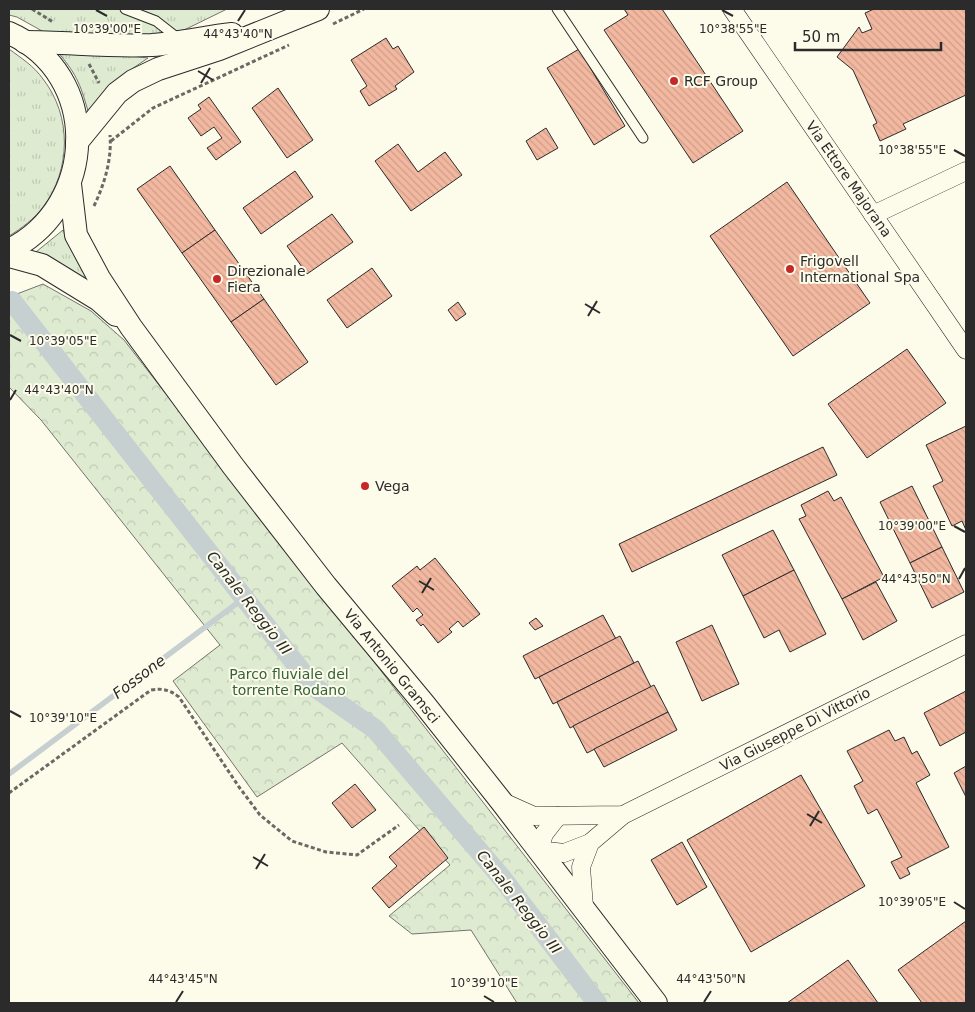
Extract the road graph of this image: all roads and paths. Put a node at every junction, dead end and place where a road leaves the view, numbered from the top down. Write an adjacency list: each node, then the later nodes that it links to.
1 (32, 9): 10 (path)
2 (125, 9): 9 (lane)
3 (364, 9): 6 (path)
4 (557, 9): 13 (lane)
5 (732, 9): 19 (street, Via Ettore Majorana)
6 (324, 17): 7 (street)
7 (270, 29): 9 (street); 12 (street)
8 (17, 37): 10 (street); 14 (street, Via Antonio Gramsci)
9 (181, 41): 10 (street)
10 (74, 42): 12 (path)
11 (294, 43): 15 (path)
12 (107, 107): 14 (street); 15 (path)
13 (643, 138)
14 (77, 142): 17 (street, Via Antonio Gramsci)
15 (110, 142): 18 (path)
16 (966, 171): 19 (street)
17 (70, 184): 20 (street, Via Antonio Gramsci); 22 (street, Via Antonio Gramsci)
18 (90, 214)
19 (873, 215): 23 (street, Via Ettore Majorana)
20 (9, 250)
21 (9, 256): 22 (street, Via Antonio Gramsci)
22 (131, 327): 26 (street, Via Antonio Gramsci)
23 (966, 350)
24 (966, 644): 27 (street, Via Giuseppe Di Vittorio)
25 (9, 793): 29 (path)
26 (501, 801): 28 (street, Via Giuseppe Di Vittorio); 31 (street, Via Antonio Gramsci)
27 (623, 815): 28 (street, Via Giuseppe Di Vittorio); 30 (street, Via Giuseppe Di Vittorio)
28 (558, 816): 31 (street)
29 (399, 825)
30 (590, 843): 31 (street, Via Giuseppe Di Vittorio); 32 (street, Via Giuseppe Di Vittorio)
31 (539, 850): 32 (street, Via Antonio Gramsci)
32 (584, 907): 33 (street, Via Antonio Gramsci)
33 (656, 1003)

